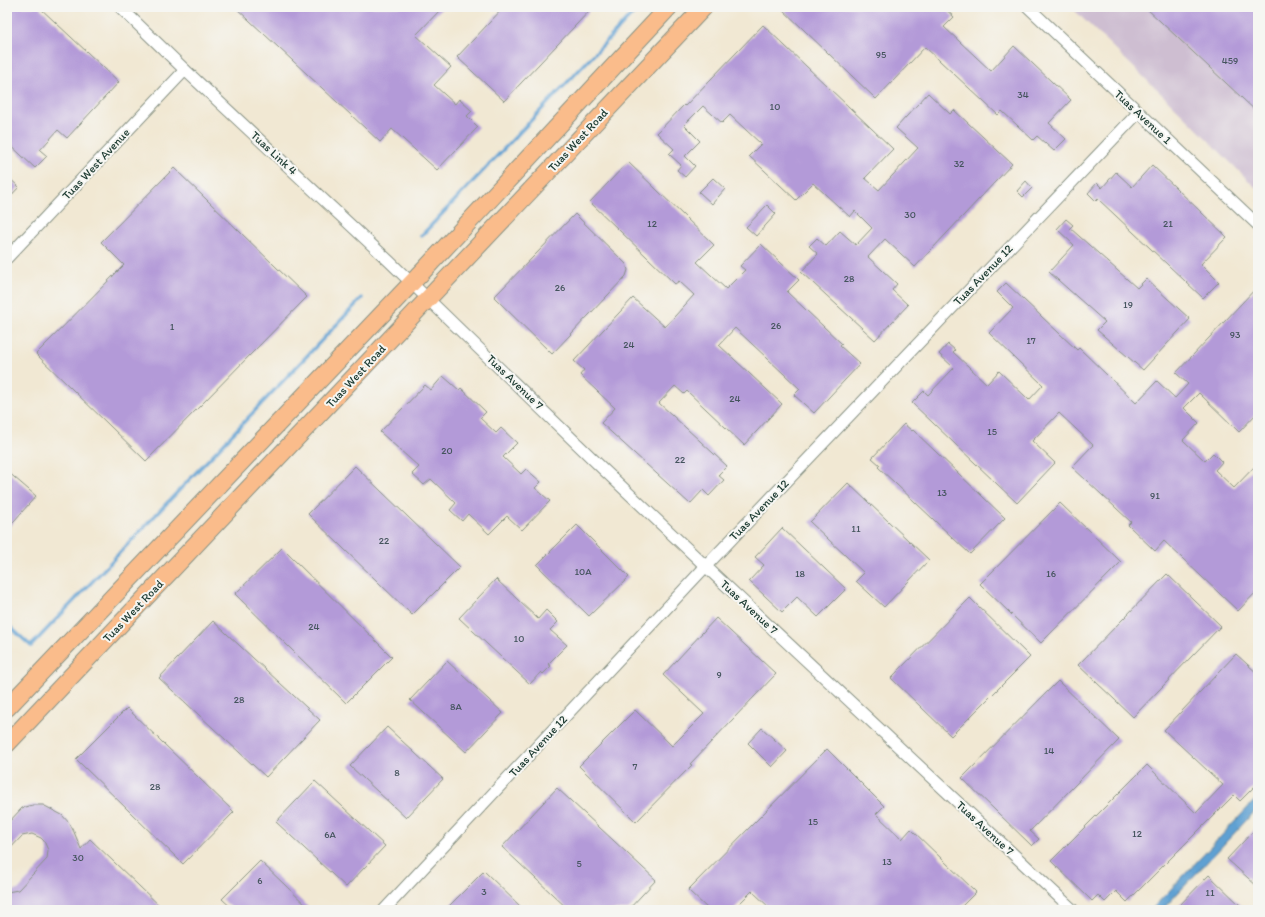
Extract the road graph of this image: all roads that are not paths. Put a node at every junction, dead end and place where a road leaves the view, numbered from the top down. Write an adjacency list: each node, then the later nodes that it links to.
1 (120, 7): 5 (street, Tuas Link 4)
2 (669, 7): 9 (main road, Tuas West Road)
3 (704, 7): 10 (main road, Tuas West Road)
4 (1028, 7): 6 (street, Tuas Avenue 1)
5 (185, 70): 8 (street, Tuas West Avenue); 9 (street, Tuas Link 4)
6 (1138, 113): 7 (street, Tuas Avenue 1); 11 (street, Tuas Avenue 12)
7 (1258, 225)
8 (7, 258)
9 (412, 282): 10 (street, Tuas Link 4); 12 (main road, Tuas West Road)
10 (428, 299): 11 (street, Tuas Avenue 7); 13 (main road, Tuas West Road)
11 (706, 566): 14 (street, Tuas Avenue 12); 15 (street, Tuas Avenue 7)
12 (7, 708)
13 (7, 744)
14 (384, 910)
15 (1073, 910)

